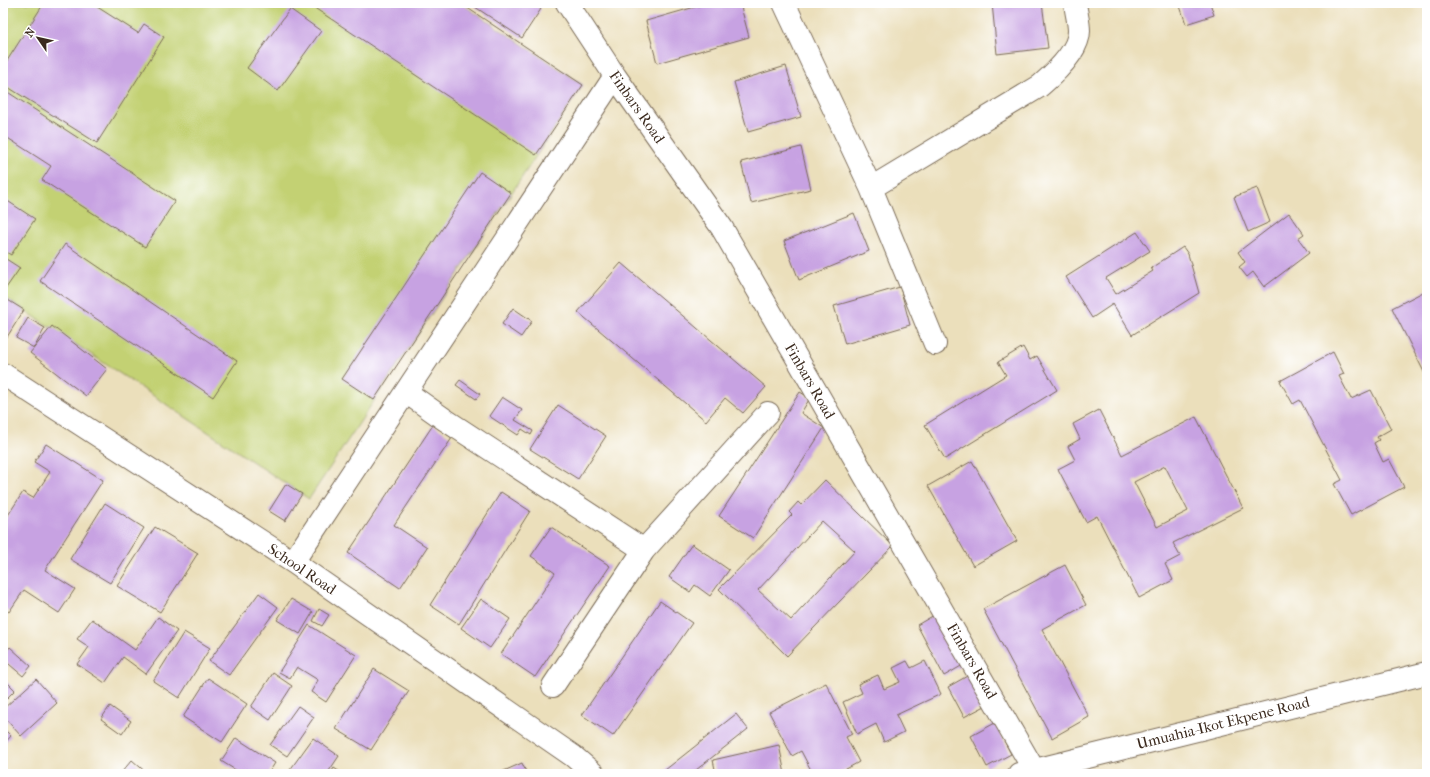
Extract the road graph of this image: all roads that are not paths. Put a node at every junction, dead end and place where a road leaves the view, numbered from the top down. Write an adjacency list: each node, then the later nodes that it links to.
1 (567, 3): 4 (street, Finbars Road)
2 (784, 3): 5 (street)
3 (1075, 3): 5 (street)
4 (615, 76): 8 (street); 14 (street, Finbars Road)
5 (871, 188): 6 (street)
6 (935, 344)
7 (3, 374): 11 (street, School Road)
8 (406, 392): 10 (street); 11 (street)
9 (768, 412): 10 (street)
10 (644, 550): 13 (street)
11 (293, 562): 15 (street, School Road)
12 (1427, 673): 14 (street, Umuahia-Ikot Ekpene Road)
13 (553, 686)
14 (1027, 772)
15 (594, 774)

